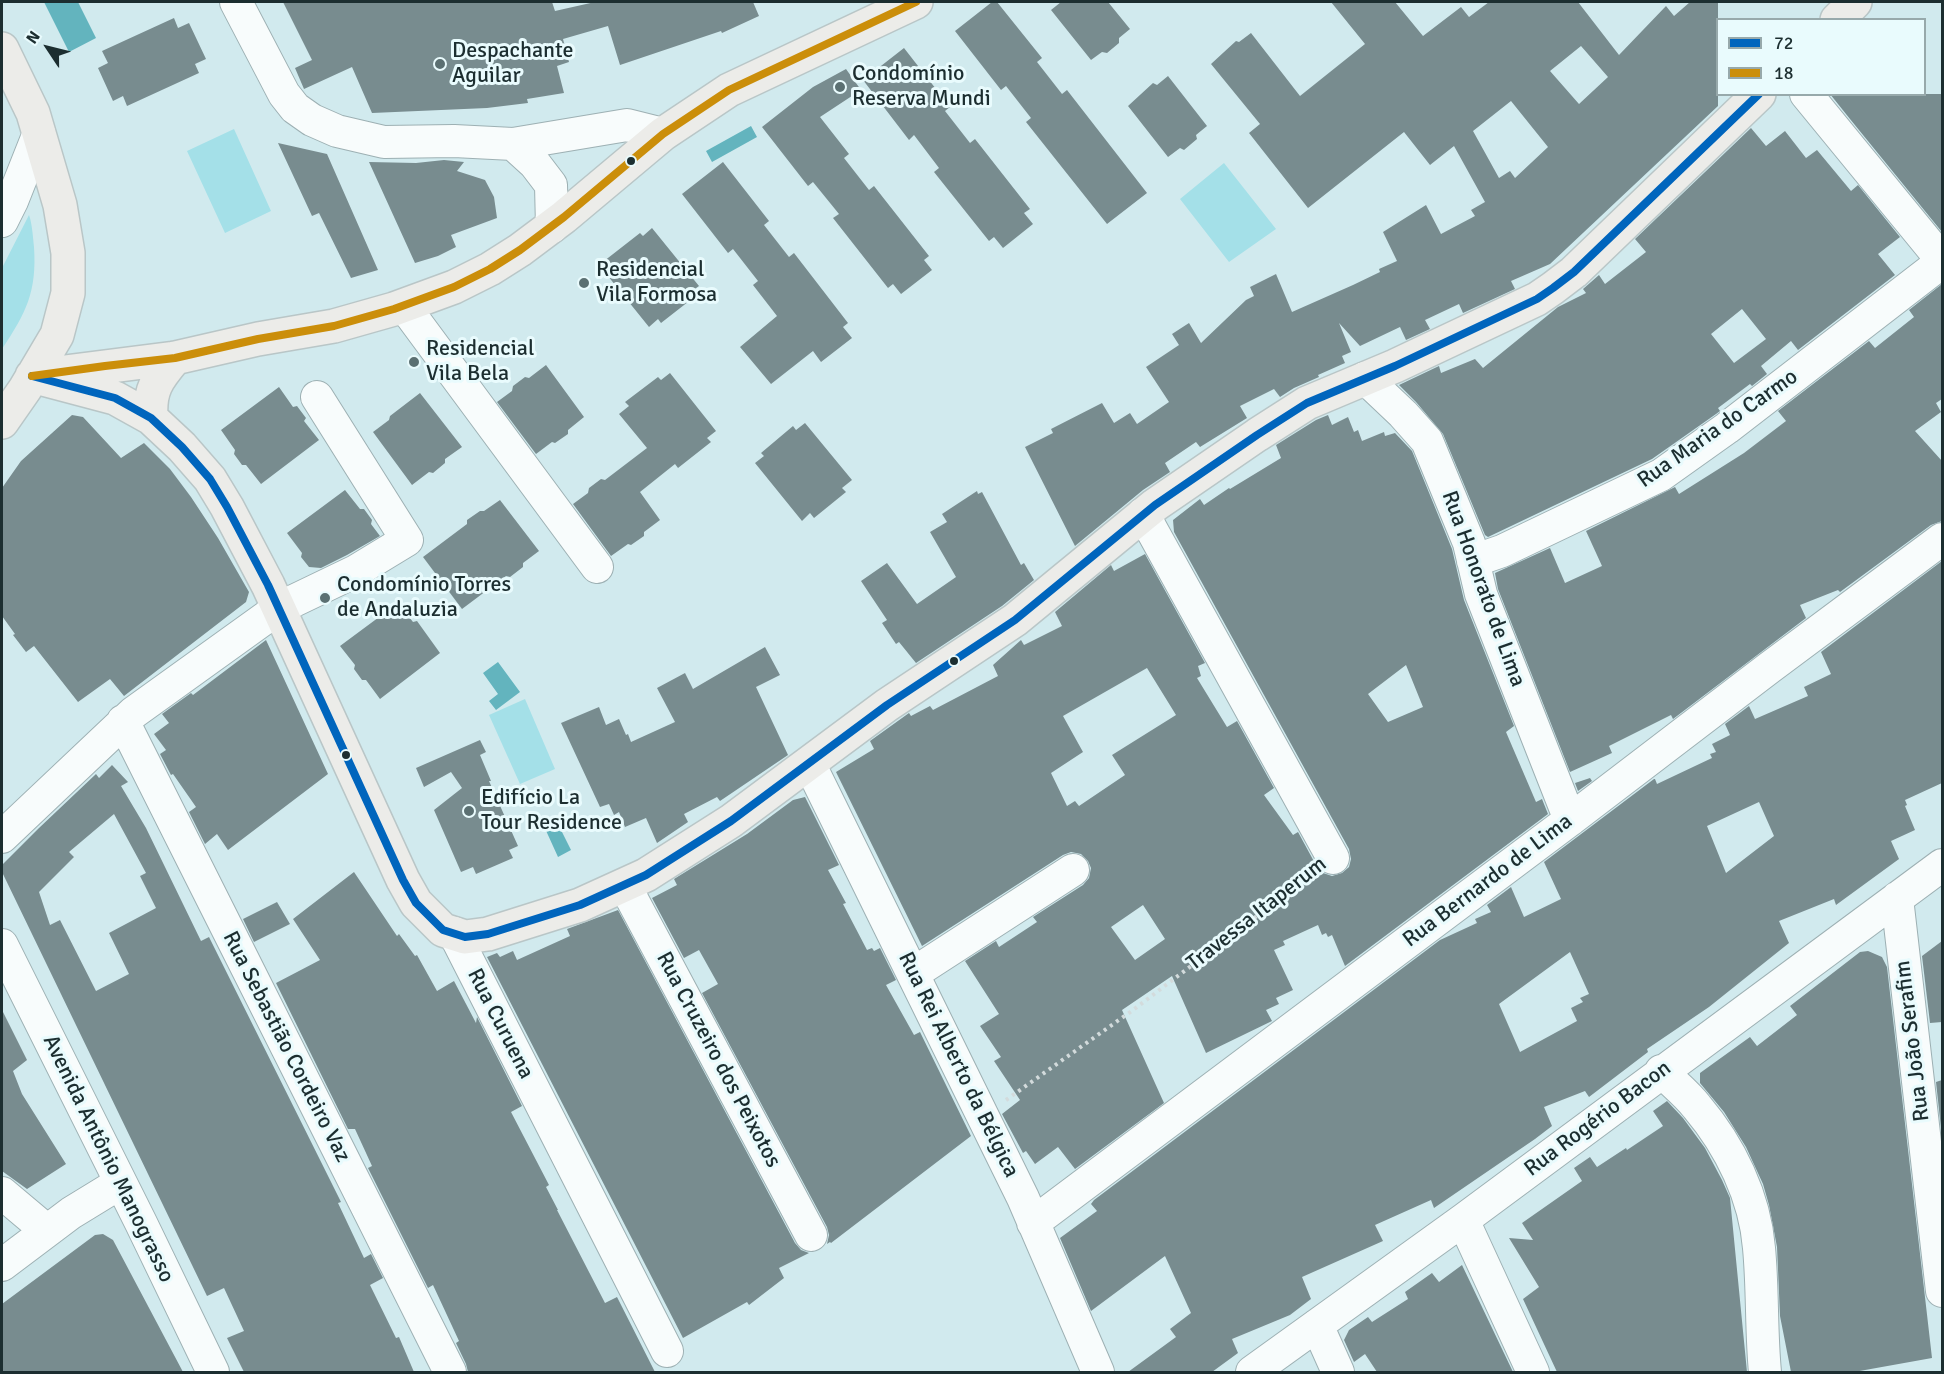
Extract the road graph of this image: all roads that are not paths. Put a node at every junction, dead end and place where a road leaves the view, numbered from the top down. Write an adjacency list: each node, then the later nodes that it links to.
1 (236, 2): 10 (street)
2 (916, 2): 9 (main road)
3 (1855, 2): 4 (main road)
4 (1839, 18)
5 (2, 49): 8 (main road)
6 (1757, 96): 17 (main road)
7 (1808, 96): 13 (street)
8 (39, 133): 11 (street); 16 (main road)
9 (663, 134): 10 (street); 12 (main road)
10 (513, 144): 12 (street)
11 (2, 221)
12 (552, 227): 14 (main road)
13 (1942, 261): 23 (street, Rua Maria do Carmo)
14 (404, 306): 15 (main road); 24 (street)
15 (175, 358): 16 (main road); 19 (main road)
16 (32, 376): 19 (main road, Rua Curuena); 20 (main road)
17 (1365, 378): 21 (main road); 23 (street, Rua Honorato de Lima)
18 (317, 397): 25 (street)
19 (152, 418): 25 (main road, Rua Curuena)
20 (2, 422)
21 (1143, 514): 27 (main road); 30 (street, Travessa Itaperum)
22 (1942, 539): 28 (street, Rua Bernardo de Lima)
23 (1473, 561): 28 (street, Rua Honorato de Lima)
24 (597, 567)
25 (279, 608): 26 (street); 35 (main road, Rua Curuena)
26 (123, 721): 29 (street); 50 (street, Rua Sebastião Cordeiro Vaz)
27 (810, 763): 33 (main road); 37 (street, Rua Rei Alberto da Bélgica)
28 (1570, 820): 42 (street, Rua Bernardo de Lima)
29 (2, 837)
30 (1333, 858)
31 (1942, 865): 34 (street, Rua Rogério Bacon)
32 (1073, 870): 37 (street)
33 (625, 886): 35 (main road); 44 (street, Rua Cruzeiro dos Peixotos)
34 (1897, 898): 38 (street, Rua Rogério Bacon); 46 (street, Rua João Serafim)
35 (454, 933): 48 (street, Rua Curuena)
36 (2, 945): 39 (street, Avenida Antônio Manograsso)
37 (914, 973): 42 (street, Rua Rei Alberto da Bélgica)
38 (1661, 1071): 41 (street, Rua Rogério Bacon); 55 (street)
39 (120, 1183): 43 (street); 49 (street, Avenida Antônio Manograsso)
40 (2, 1193): 43 (street)
41 (1463, 1220): 47 (street, Rua Rogério Bacon); 54 (street)
42 (1033, 1223): 51 (street, Rua Rei Alberto da Bélgica)
43 (46, 1230): 45 (street)
44 (811, 1235)
45 (2, 1265)
46 (1942, 1291)
47 (1317, 1325): 52 (street, Rua Rogério Bacon); 53 (street)
48 (667, 1351)
49 (213, 1372)
50 (450, 1372)
51 (1098, 1372)
52 (1252, 1372)
53 (1338, 1372)
54 (1533, 1372)
55 (1765, 1372)

